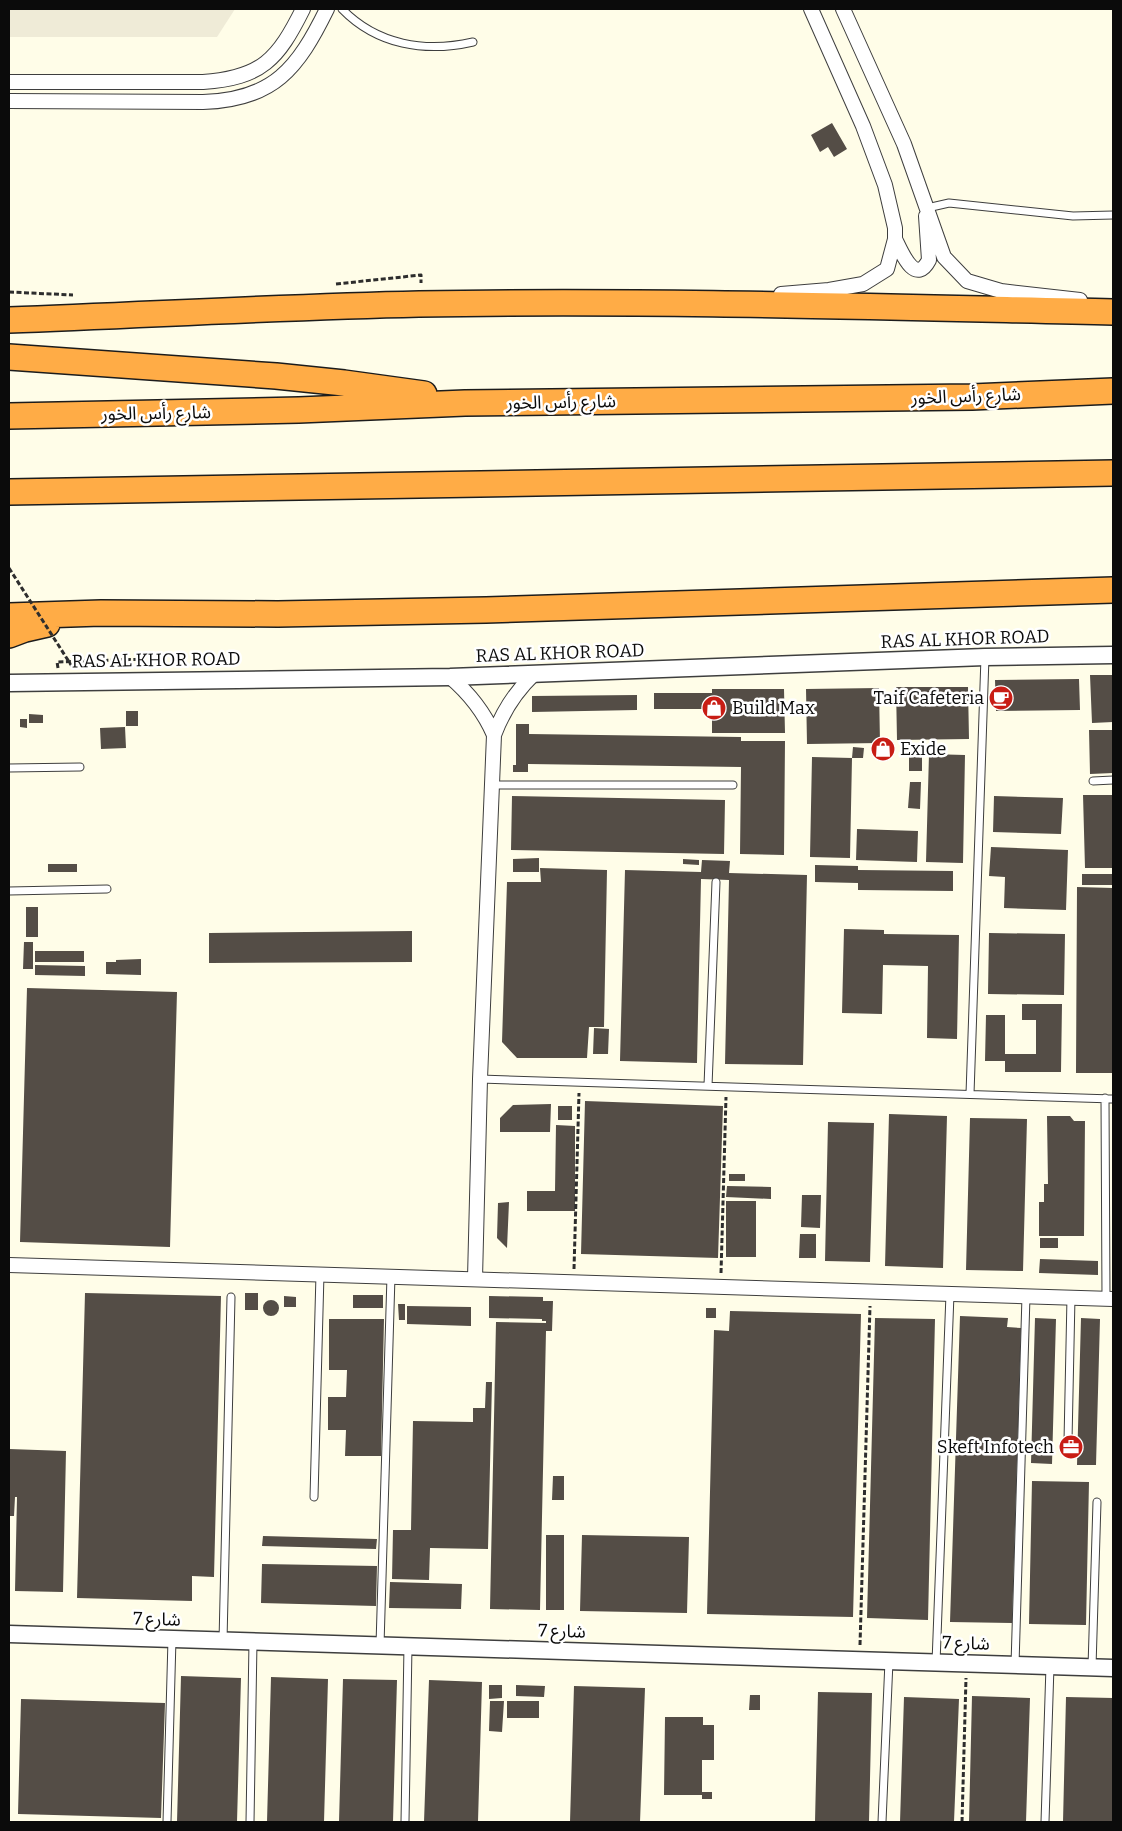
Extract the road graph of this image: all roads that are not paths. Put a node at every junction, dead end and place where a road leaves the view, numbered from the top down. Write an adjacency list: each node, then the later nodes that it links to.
1 (302, 9): 7 (street)
2 (327, 9): 8 (street)
3 (342, 9): 6 (lane)
4 (811, 9): 11 (street)
5 (843, 9): 9 (street)
6 (473, 42)
7 (9, 82)
8 (9, 101)
9 (927, 208): 10 (lane); 11 (street); 13 (street)
10 (1113, 215)
11 (895, 239): 12 (street)
12 (682, 302): 14 (highway); 15 (highway)
13 (1113, 304)
14 (1113, 312)
15 (9, 320)
16 (9, 357): 18 (highway)
17 (1113, 390): 18 (highway, شارع رأس الخور)
18 (465, 403): 19 (highway, شارع رأس الخور)
19 (9, 416)
20 (1113, 473): 21 (highway)
21 (56, 491): 22 (highway); 23 (highway)
22 (9, 492)
23 (9, 501)
24 (1113, 590): 25 (highway)
25 (101, 613): 26 (highway); 27 (highway)
26 (9, 616)
27 (9, 635)
28 (1113, 655): 29 (street, RAS AL KHOR ROAD)
29 (985, 657): 30 (street, RAS AL KHOR ROAD); 45 (lane)
30 (534, 674): 31 (street, RAS AL KHOR ROAD); 33 (street)
31 (450, 677): 32 (street, RAS AL KHOR ROAD); 33 (street)
32 (9, 683)
33 (494, 736): 38 (street)
34 (80, 767): 35 (lane)
35 (9, 768)
36 (1113, 780): 37 (lane)
37 (1093, 781)
38 (492, 785): 39 (lane); 43 (street)
39 (733, 785)
40 (716, 882): 44 (lane)
41 (107, 889): 42 (lane)
42 (9, 891)
43 (480, 1079): 44 (lane); 51 (street)
44 (708, 1086): 45 (lane)
45 (970, 1094): 46 (lane)
46 (1105, 1098): 47 (lane); 56 (lane)
47 (1113, 1098)
48 (9, 1265): 49 (street)
49 (320, 1274): 50 (street); 58 (lane)
50 (391, 1276): 51 (street); 64 (lane)
51 (475, 1278): 52 (street)
52 (950, 1293): 53 (street); 67 (lane)
53 (1026, 1296): 55 (street); 68 (lane)
54 (232, 1297): 62 (lane)
55 (1072, 1297): 56 (street); 57 (lane)
56 (1110, 1298)
57 (1068, 1441)
58 (314, 1497)
59 (1097, 1502): 70 (lane)
60 (9, 1634): 61 (street, شارع 7)
61 (172, 1639): 62 (street, شارع 7); 72 (lane)
62 (223, 1641): 63 (street, شارع 7)
63 (252, 1642): 64 (street, شارع 7); 73 (lane)
64 (380, 1646): 65 (street, شارع 7)
65 (408, 1646): 66 (street, شارع 7); 74 (lane)
66 (889, 1661): 67 (street, شارع 7); 75 (lane)
67 (936, 1662): 68 (street, شارع 7)
68 (1015, 1665): 69 (street, شارع 7)
69 (1050, 1666): 70 (street, شارع 7); 76 (lane)
70 (1092, 1667): 71 (street, شارع 7)
71 (1113, 1668)
72 (167, 1822)
73 (250, 1822)
74 (405, 1822)
75 (882, 1822)
76 (1046, 1822)

